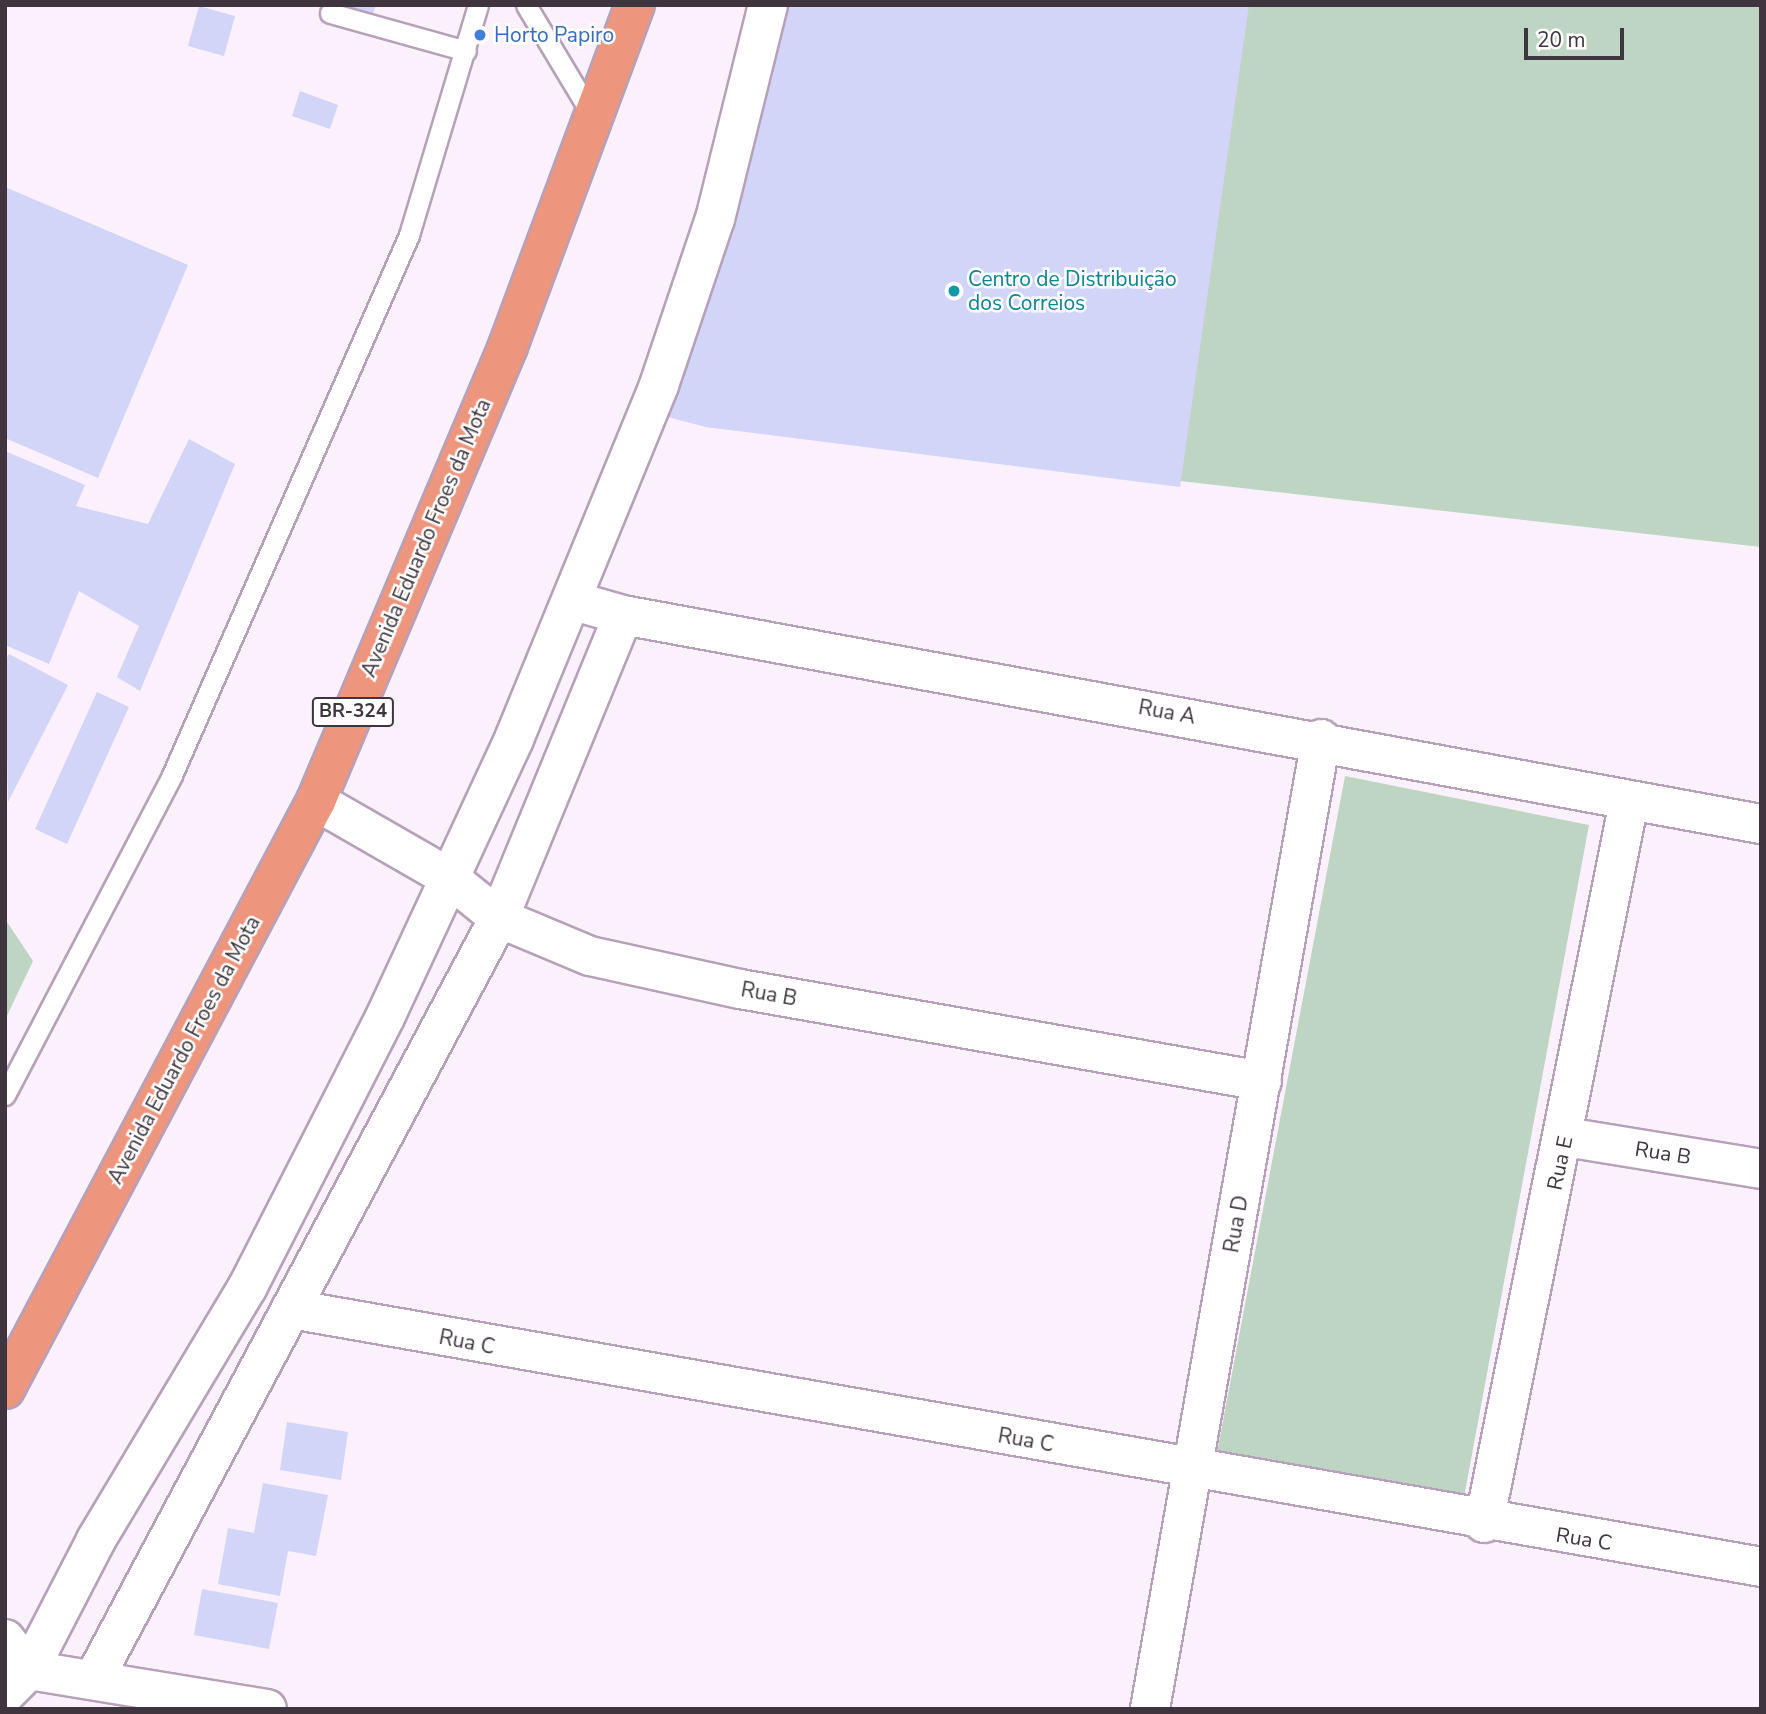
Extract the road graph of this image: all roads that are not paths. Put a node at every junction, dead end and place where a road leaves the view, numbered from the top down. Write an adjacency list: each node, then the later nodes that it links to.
1 (478, 5): 6 (lane)
2 (526, 5): 7 (lane)
3 (635, 5): 7 (highway, Avenida Eduardo Froes da Mota / BR-324)
4 (768, 5): 8 (street)
5 (330, 13): 6 (lane)
6 (466, 51): 17 (lane)
7 (594, 120): 11 (highway, Avenida Eduardo Froes da Mota / BR-324)
8 (574, 601): 9 (street, Rua A); 14 (street)
9 (623, 615): 10 (street, Rua A); 15 (street)
10 (1321, 739): 12 (street, Rua A); 16 (street, Rua D)
11 (316, 801): 14 (street, Rua B); 21 (highway, Avenida Eduardo Froes da Mota / BR-324)
12 (1629, 802): 13 (street, Rua A); 18 (street, Rua E)
13 (1761, 824)
14 (448, 877): 15 (street, Rua B); 27 (street)
15 (499, 918): 16 (street, Rua B); 20 (street)
16 (1262, 1081): 22 (street, Rua D)
17 (5, 1095)
18 (1566, 1137): 19 (street, Rua B); 23 (street, Rua E)
19 (1761, 1169)
20 (291, 1309): 22 (street, Rua C); 26 (street)
21 (5, 1389)
22 (1191, 1469): 23 (street, Rua C); 29 (street, Rua D)
23 (1484, 1523): 24 (street, Rua C)
24 (1761, 1567)
25 (5, 1639): 27 (street)
26 (95, 1677): 27 (street); 28 (street)
27 (17, 1682)
28 (267, 1709)
29 (1150, 1709)

